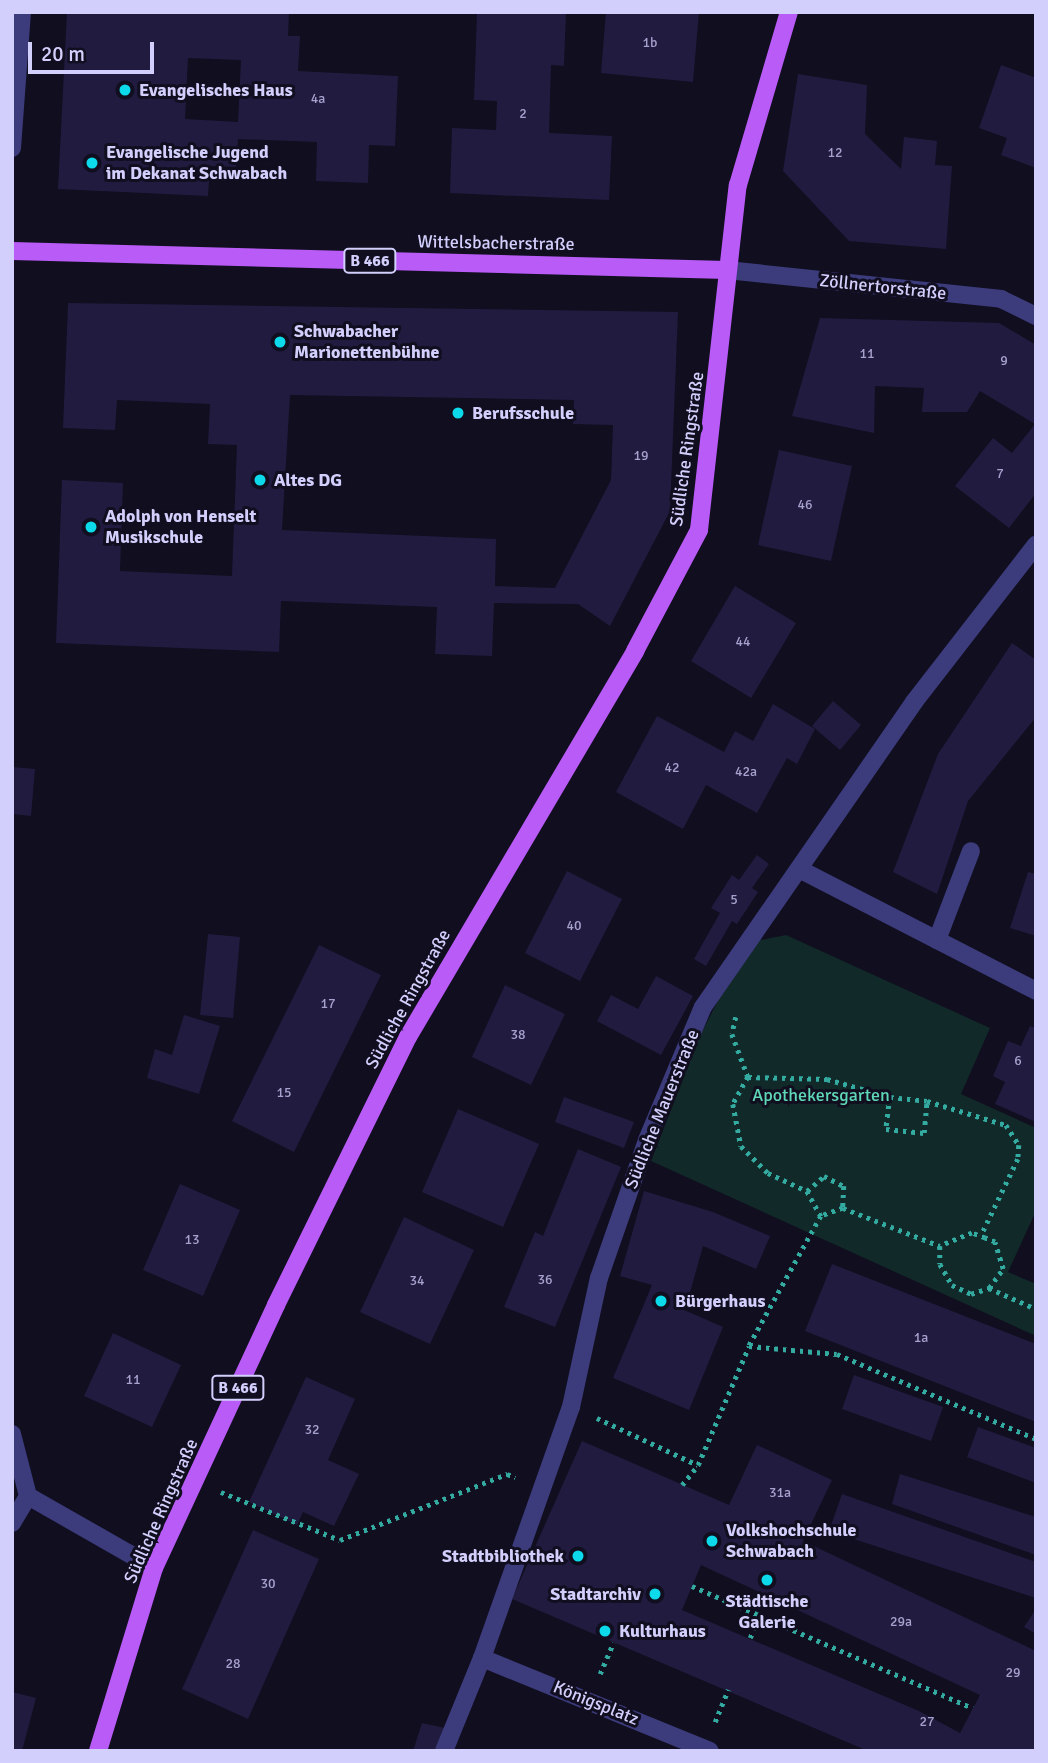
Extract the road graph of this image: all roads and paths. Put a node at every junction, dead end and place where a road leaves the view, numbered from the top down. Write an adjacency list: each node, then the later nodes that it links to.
1 (22, 12): 3 (street)
2 (789, 12): 5 (main road, Südliche Ringstraße)
3 (12, 148)
4 (12, 251): 5 (main road, Wittelsbacherstraße / B 466)
5 (727, 270): 6 (street, Zöllnertorstraße); 28 (main road, Südliche Ringstraße / B 466)
6 (1036, 316)
7 (1036, 545): 9 (street, Südliche Mauerstraße)
8 (971, 851): 10 (street)
9 (799, 869): 10 (street); 11 (street, Südliche Mauerstraße)
10 (937, 940): 12 (street)
11 (727, 973): 13 (path); 24 (street, Südliche Mauerstraße)
12 (1036, 991)
13 (748, 1077): 14 (path); 16 (path)
14 (890, 1097): 15 (path); 15 (path)
15 (928, 1101): 19 (path)
16 (807, 1191): 17 (path); 18 (path)
17 (843, 1208): 18 (path); 20 (path)
18 (821, 1216): 23 (path)
19 (981, 1236): 20 (path); 21 (path)
20 (940, 1245): 21 (path)
21 (989, 1288): 22 (path)
22 (1036, 1309)
23 (749, 1346): 26 (path); 27 (path)
24 (571, 1406): 27 (path); 30 (street, Südliche Mauerstraße)
25 (12, 1434): 31 (street)
26 (1036, 1440)
27 (698, 1465): 29 (path)
28 (196, 1483): 30 (path); 33 (main road, Südliche Ringstraße / B 466)
29 (682, 1485)
30 (542, 1488): 37 (street, Südliche Mauerstraße)
31 (28, 1496): 32 (street); 33 (street)
32 (12, 1523)
33 (154, 1568): 39 (main road, Südliche Ringstraße / B 466)
34 (692, 1586): 35 (path)
35 (760, 1616): 36 (path); 38 (path)
36 (750, 1638)
37 (482, 1658): 40 (street, Südliche Mauerstraße); 41 (street, Königsplatz)
38 (973, 1708)
39 (98, 1751)
40 (444, 1751)
41 (710, 1751)

